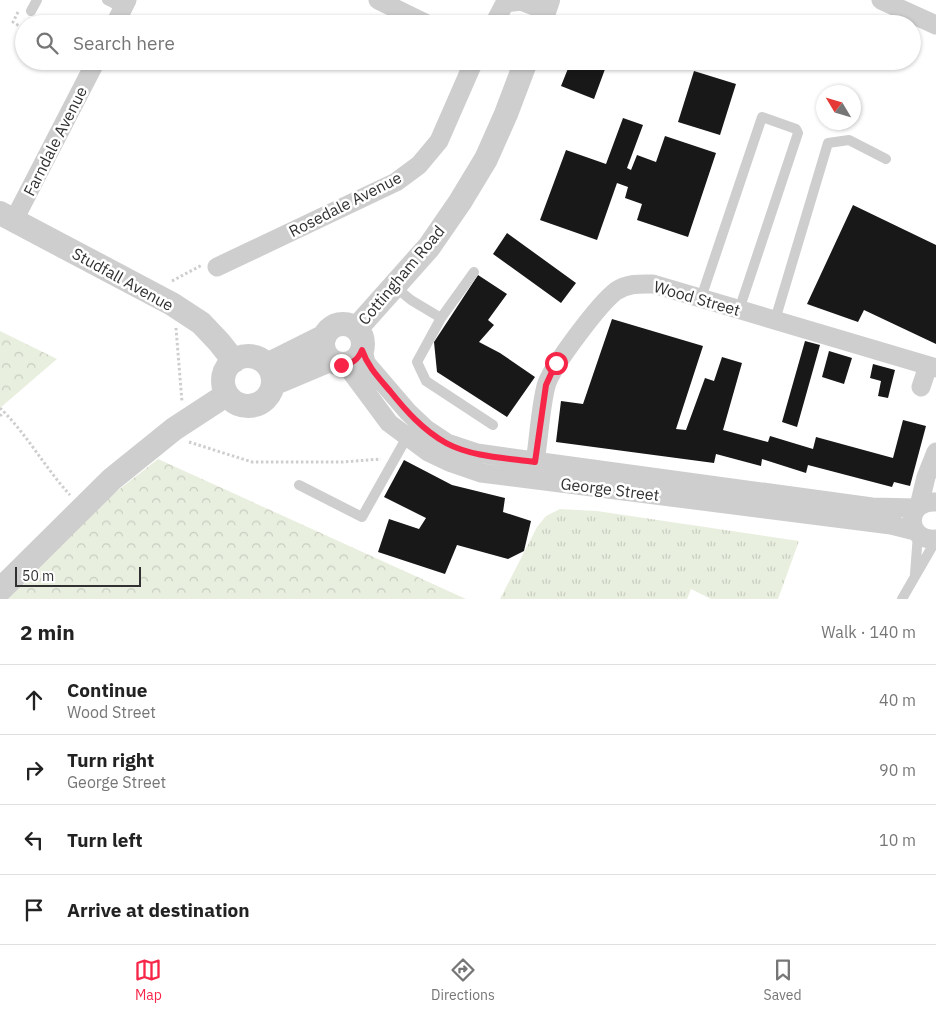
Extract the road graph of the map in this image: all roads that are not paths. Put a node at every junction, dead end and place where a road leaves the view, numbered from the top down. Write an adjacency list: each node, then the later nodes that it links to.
1 (37, 0): 4 (lane)
2 (378, 0): 6 (street)
3 (882, 0): 8 (street)
4 (31, 11)
5 (544, 11): 7 (street)
6 (409, 15)
7 (499, 15)
8 (914, 15)
9 (921, 18): 10 (street)
10 (936, 25)
11 (91, 70): 15 (street, Farndale Avenue)
12 (470, 70): 16 (street, Rosedale Avenue)
13 (523, 70): 18 (street, Cottingham Road)
14 (886, 159): 22 (lane)
15 (7, 216): 25 (street, Studfall Avenue)
16 (217, 267)
17 (474, 272): 21 (lane)
18 (394, 285): 21 (lane); 24 (street, Cottingham Road)
19 (701, 298): 20 (street, Wood Street); 20 (lane); 33 (street, Wood Street)
20 (739, 310): 22 (street, Wood Street)
21 (441, 318): 30 (lane)
22 (775, 320): 26 (street, Wood Street)
23 (325, 336): 24 (street); 24 (street); 27 (street)
24 (349, 351): 27 (street, Cottingham Road); 31 (street, George Street); 33 (street, George Street)
25 (234, 361): 27 (street); 29 (street)
26 (932, 367): 28 (street)
27 (270, 374): 29 (street)
28 (921, 387)
29 (226, 395): 39 (street)
30 (493, 425)
31 (407, 437): 34 (lane); 36 (street, George Street)
32 (936, 452): 35 (street)
33 (535, 462): 35 (street, George Street)
34 (299, 485)
35 (924, 505): 36 (street)
36 (916, 532): 37 (street, George Street); 38 (lane)
37 (936, 540): 38 (lane)
38 (915, 575): 40 (lane)
39 (0, 590)
40 (902, 599)

